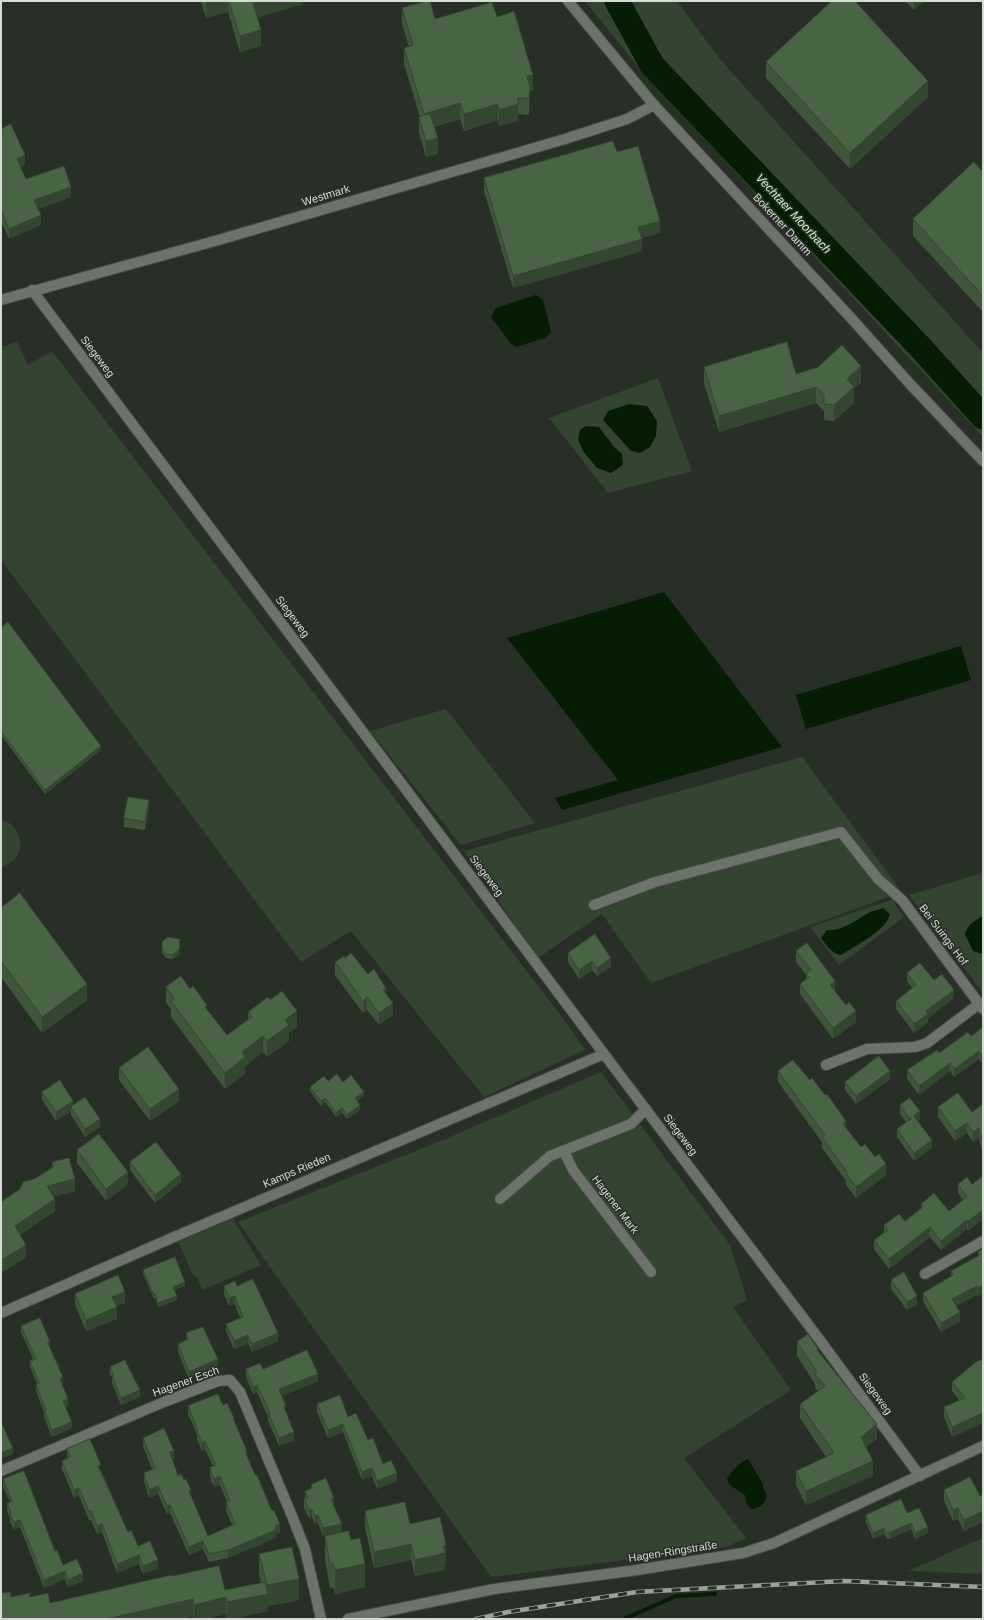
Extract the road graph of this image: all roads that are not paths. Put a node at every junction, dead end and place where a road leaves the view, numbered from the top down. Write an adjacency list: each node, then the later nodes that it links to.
1 (568, 1): 2 (street, Bokerner Damm)
2 (654, 105): 3 (street, Westmark); 5 (street, Bokerner Damm)
3 (32, 290): 4 (street, Westmark); 8 (street, Siegeweg)
4 (1, 300)
5 (983, 461)
6 (594, 905): 7 (street, Bei Suings Hof)
7 (981, 1006): 9 (street, Bei Suings Hof)
8 (604, 1054): 10 (street, Siegeweg); 16 (street, Kamps Rieden)
9 (826, 1065)
10 (646, 1109): 11 (street); 19 (street, Siegeweg)
11 (564, 1151): 12 (street); 14 (street, Hagener Mark)
12 (500, 1199)
13 (983, 1241): 15 (street)
14 (651, 1272)
15 (925, 1274)
16 (1, 1313)
17 (983, 1446): 19 (street, Hagen-Ringstraße)
18 (1, 1471): 20 (street, Hagener Esch)
19 (920, 1476): 21 (street, Hagen-Ringstraße)
20 (321, 1619)
21 (348, 1619)

